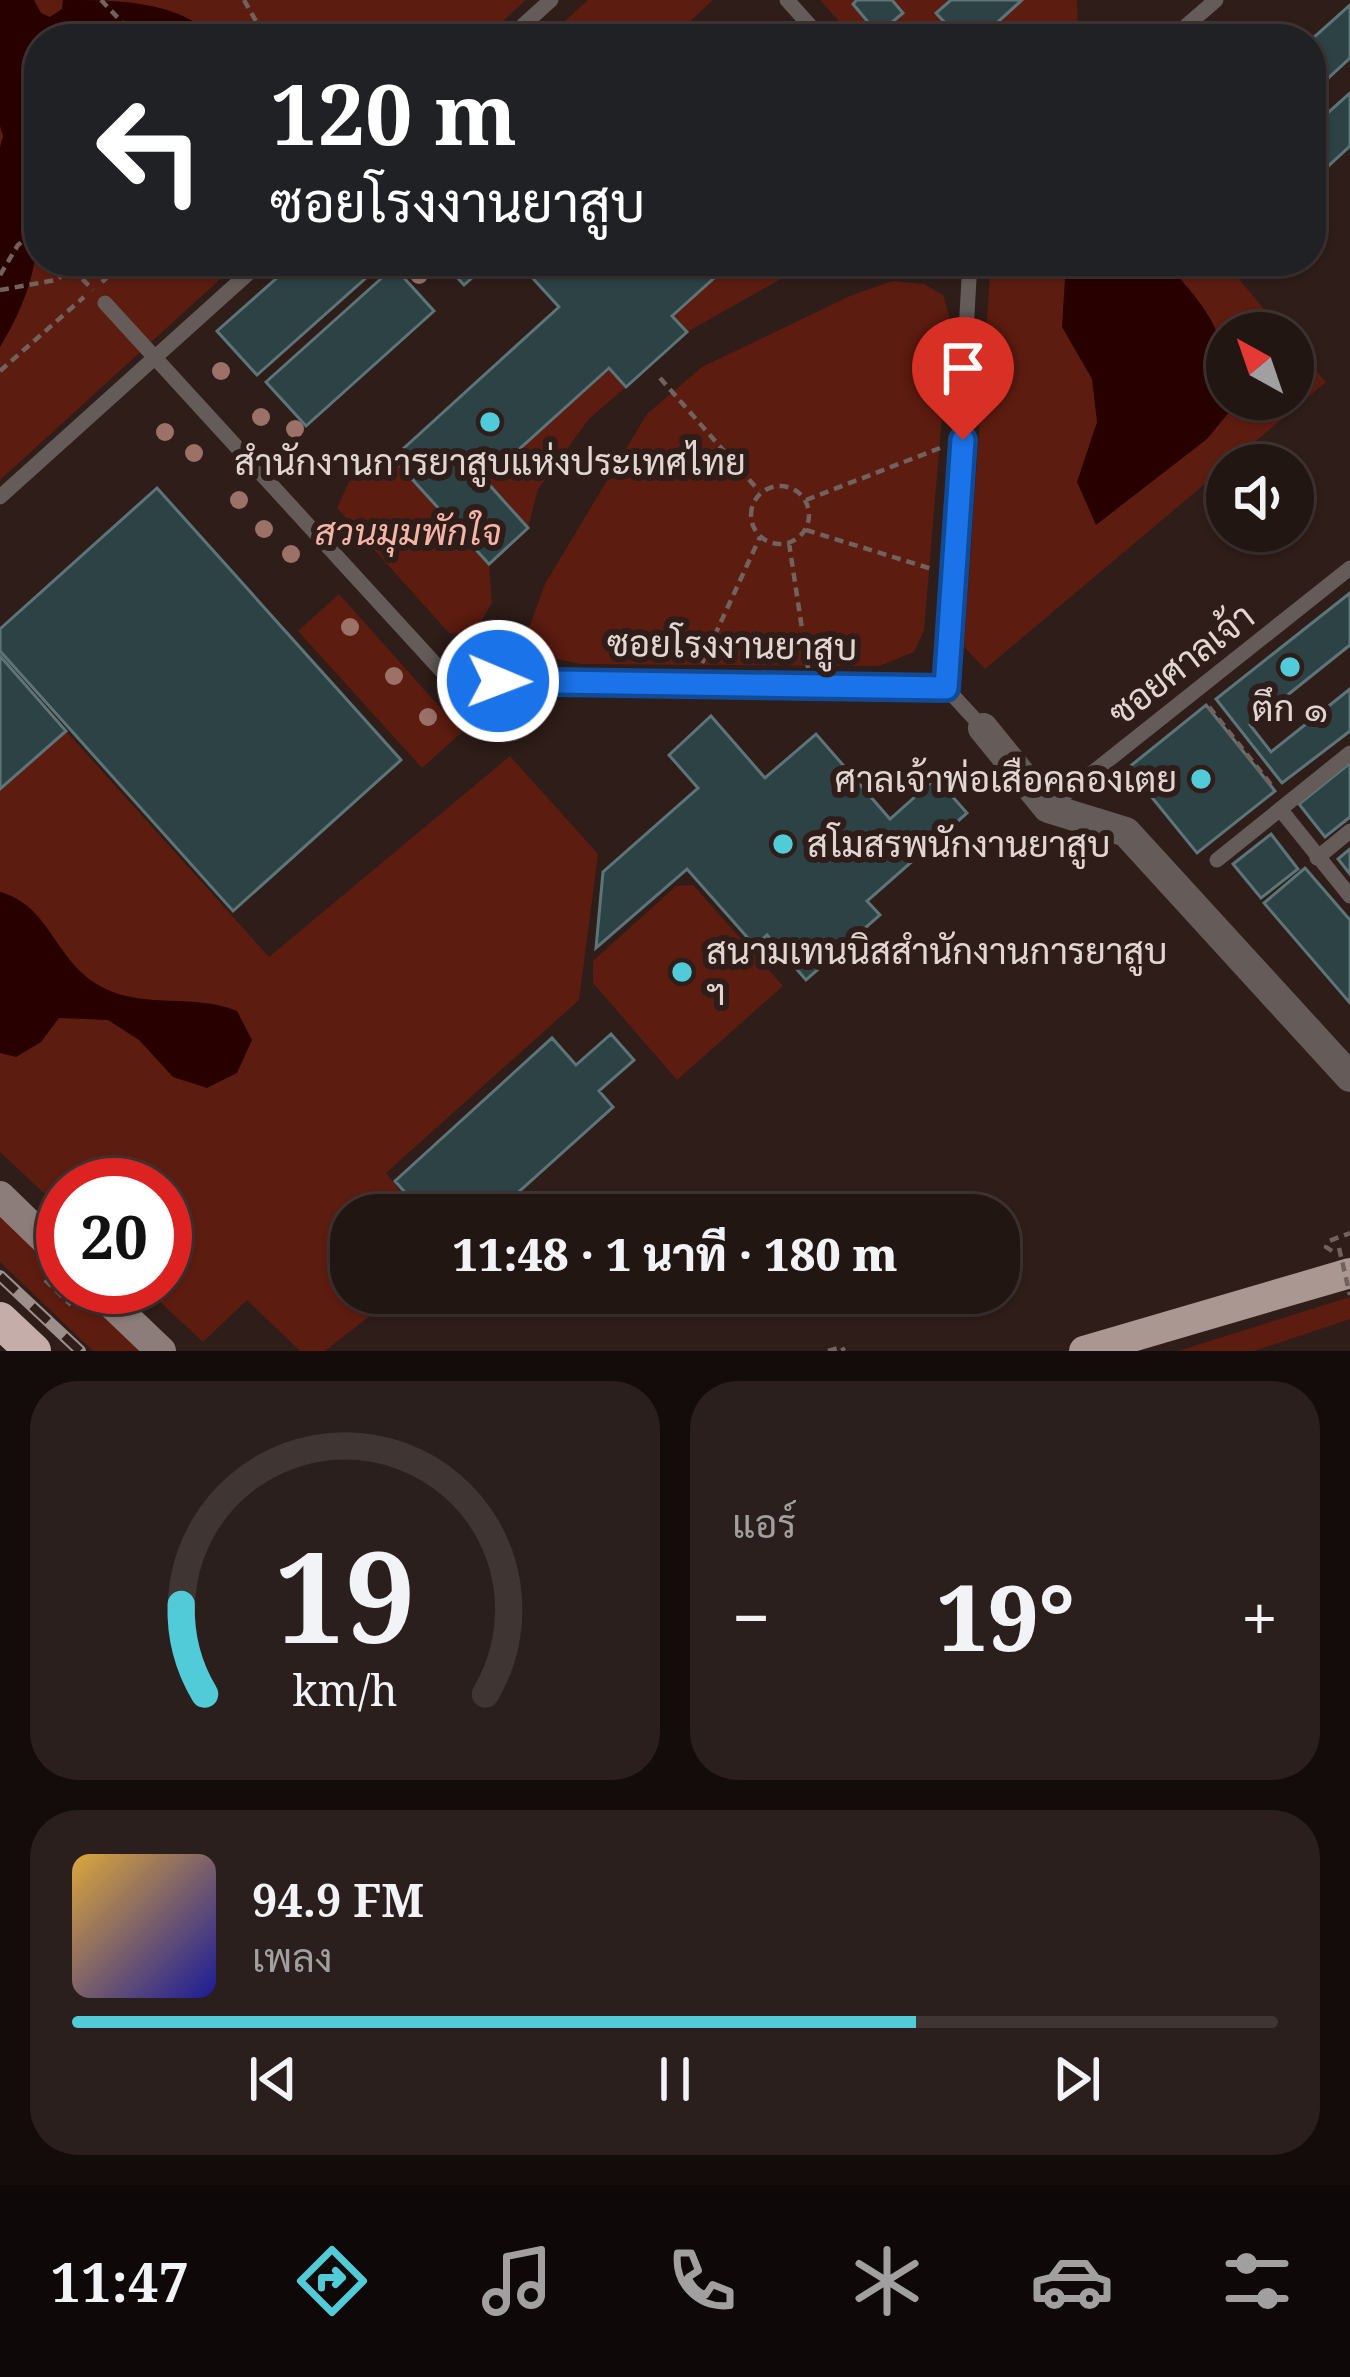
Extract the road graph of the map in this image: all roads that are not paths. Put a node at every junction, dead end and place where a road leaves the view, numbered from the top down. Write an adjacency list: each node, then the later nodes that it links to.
1 (551, 0): 4 (lane)
2 (787, 0): 5 (lane)
3 (1216, 0): 6 (lane)
4 (525, 24)
5 (809, 24)
6 (1188, 24)
7 (245, 276): 10 (lane)
8 (969, 276): 13 (lane)
9 (105, 303): 10 (lane, ซอยโรงงานยาสูบ)
10 (156, 356): 11 (lane); 13 (lane, ซอยโรงงานยาสูบ)
11 (0, 497)
12 (1350, 568): 16 (lane, ซอยศาลเจ้า)
13 (946, 688): 14 (lane)
14 (983, 728): 16 (street)
15 (1350, 753): 17 (lane)
16 (1048, 808): 22 (street)
17 (1280, 809): 19 (lane); 20 (lane)
18 (1350, 831): 19 (lane)
19 (1318, 857): 21 (lane)
20 (1216, 860)
21 (1350, 896)
22 (1350, 1077)
23 (0, 1196): 24 (street)
24 (36, 1231)
25 (1350, 1273): 28 (main road)
26 (122, 1314): 30 (street)
27 (0, 1320): 29 (highway)
28 (1102, 1348)
29 (33, 1351)
30 (161, 1351)

